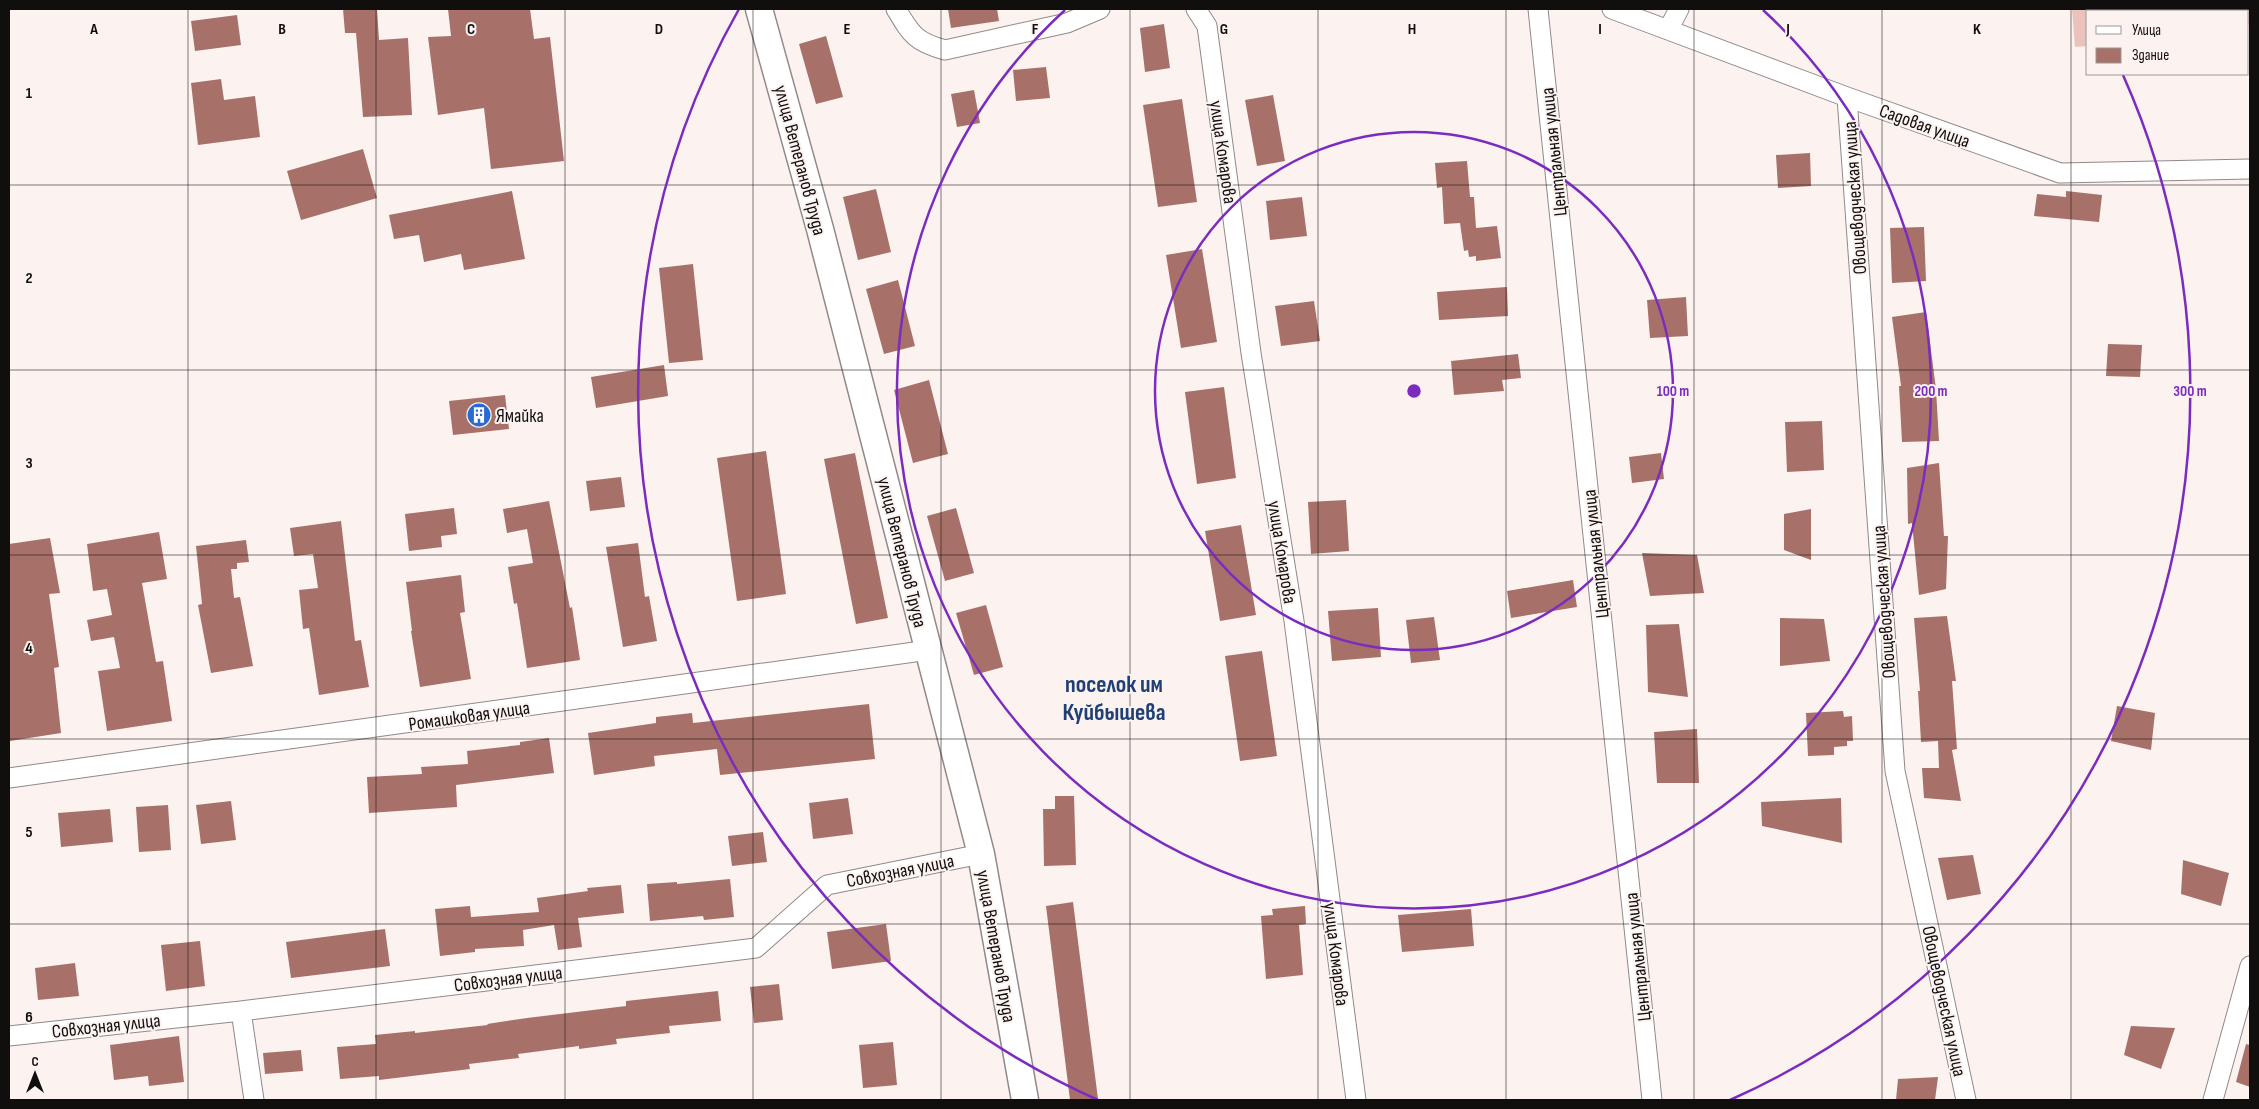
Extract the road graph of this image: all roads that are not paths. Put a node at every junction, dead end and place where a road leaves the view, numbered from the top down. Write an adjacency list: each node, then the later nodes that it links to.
1 (759, 9): 11 (street, улица Ветеранов Труда)
2 (896, 9): 3 (street)
3 (1100, 9)
4 (1196, 9): 19 (street, улица Комарова)
5 (1538, 9): 20 (street, Центральная улица)
6 (1612, 9): 8 (street, Садовая улица)
7 (1679, 9): 8 (street)
8 (1668, 30): 9 (street, Садовая улица)
9 (1847, 97): 10 (street, Садовая улица); 21 (street, Овощеводческая улица)
10 (2250, 169)
11 (929, 650): 12 (street, Ромашковая улица); 13 (street, улица Ветеранов Труда)
12 (9, 778)
13 (981, 854): 15 (street, Совхозная улица); 18 (street, улица Ветеранов Труда)
14 (2250, 966): 22 (street)
15 (241, 1011): 16 (street, Совхозная улица); 17 (street)
16 (9, 1036)
17 (254, 1100)
18 (1025, 1100)
19 (1356, 1100)
20 (1652, 1100)
21 (1966, 1100)
22 (2213, 1100)

